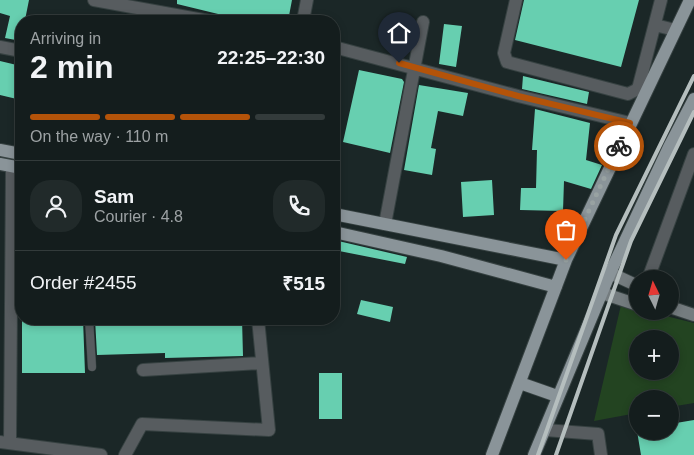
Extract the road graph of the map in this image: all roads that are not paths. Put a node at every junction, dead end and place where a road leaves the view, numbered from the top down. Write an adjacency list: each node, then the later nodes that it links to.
1 (94, 0): 6 (street)
2 (307, 0): 7 (street)
3 (516, 0): 9 (street)
4 (661, 0): 9 (street)
5 (690, 0): 10 (main road)
6 (176, 15)
7 (304, 15)
8 (423, 22): 14 (street)
9 (654, 25): 10 (street)
10 (676, 30): 16 (main road)
11 (0, 47): 13 (street)
12 (340, 49): 14 (street)
13 (15, 50)
14 (416, 68): 16 (street); 22 (street)
15 (694, 99): 26 (main road)
16 (630, 123): 24 (main road)
17 (0, 150): 18 (main road)
18 (15, 153)
19 (694, 154): 25 (street)
20 (11, 166): 41 (street)
21 (340, 215): 22 (main road)
22 (385, 224): 24 (main road)
23 (340, 233): 28 (main road)
24 (566, 260): 28 (main road)
25 (651, 270)
26 (610, 273): 27 (main road); 29 (main road)
27 (629, 282)
28 (556, 287): 38 (main road)
29 (602, 293): 30 (main road); 39 (main road)
30 (629, 302)
31 (679, 310): 32 (main road)
32 (694, 315)
33 (89, 325): 36 (lane)
34 (259, 325): 35 (street)
35 (262, 363): 37 (street); 44 (street)
36 (92, 366)
37 (143, 370)
38 (520, 383): 39 (main road); 45 (main road)
39 (557, 396): 40 (main road)
40 (545, 430): 46 (main road); 47 (street)
41 (5, 442): 42 (street)
42 (38, 451): 43 (street)
43 (102, 455)
44 (125, 455)
45 (492, 455)
46 (534, 455)
47 (601, 455)

